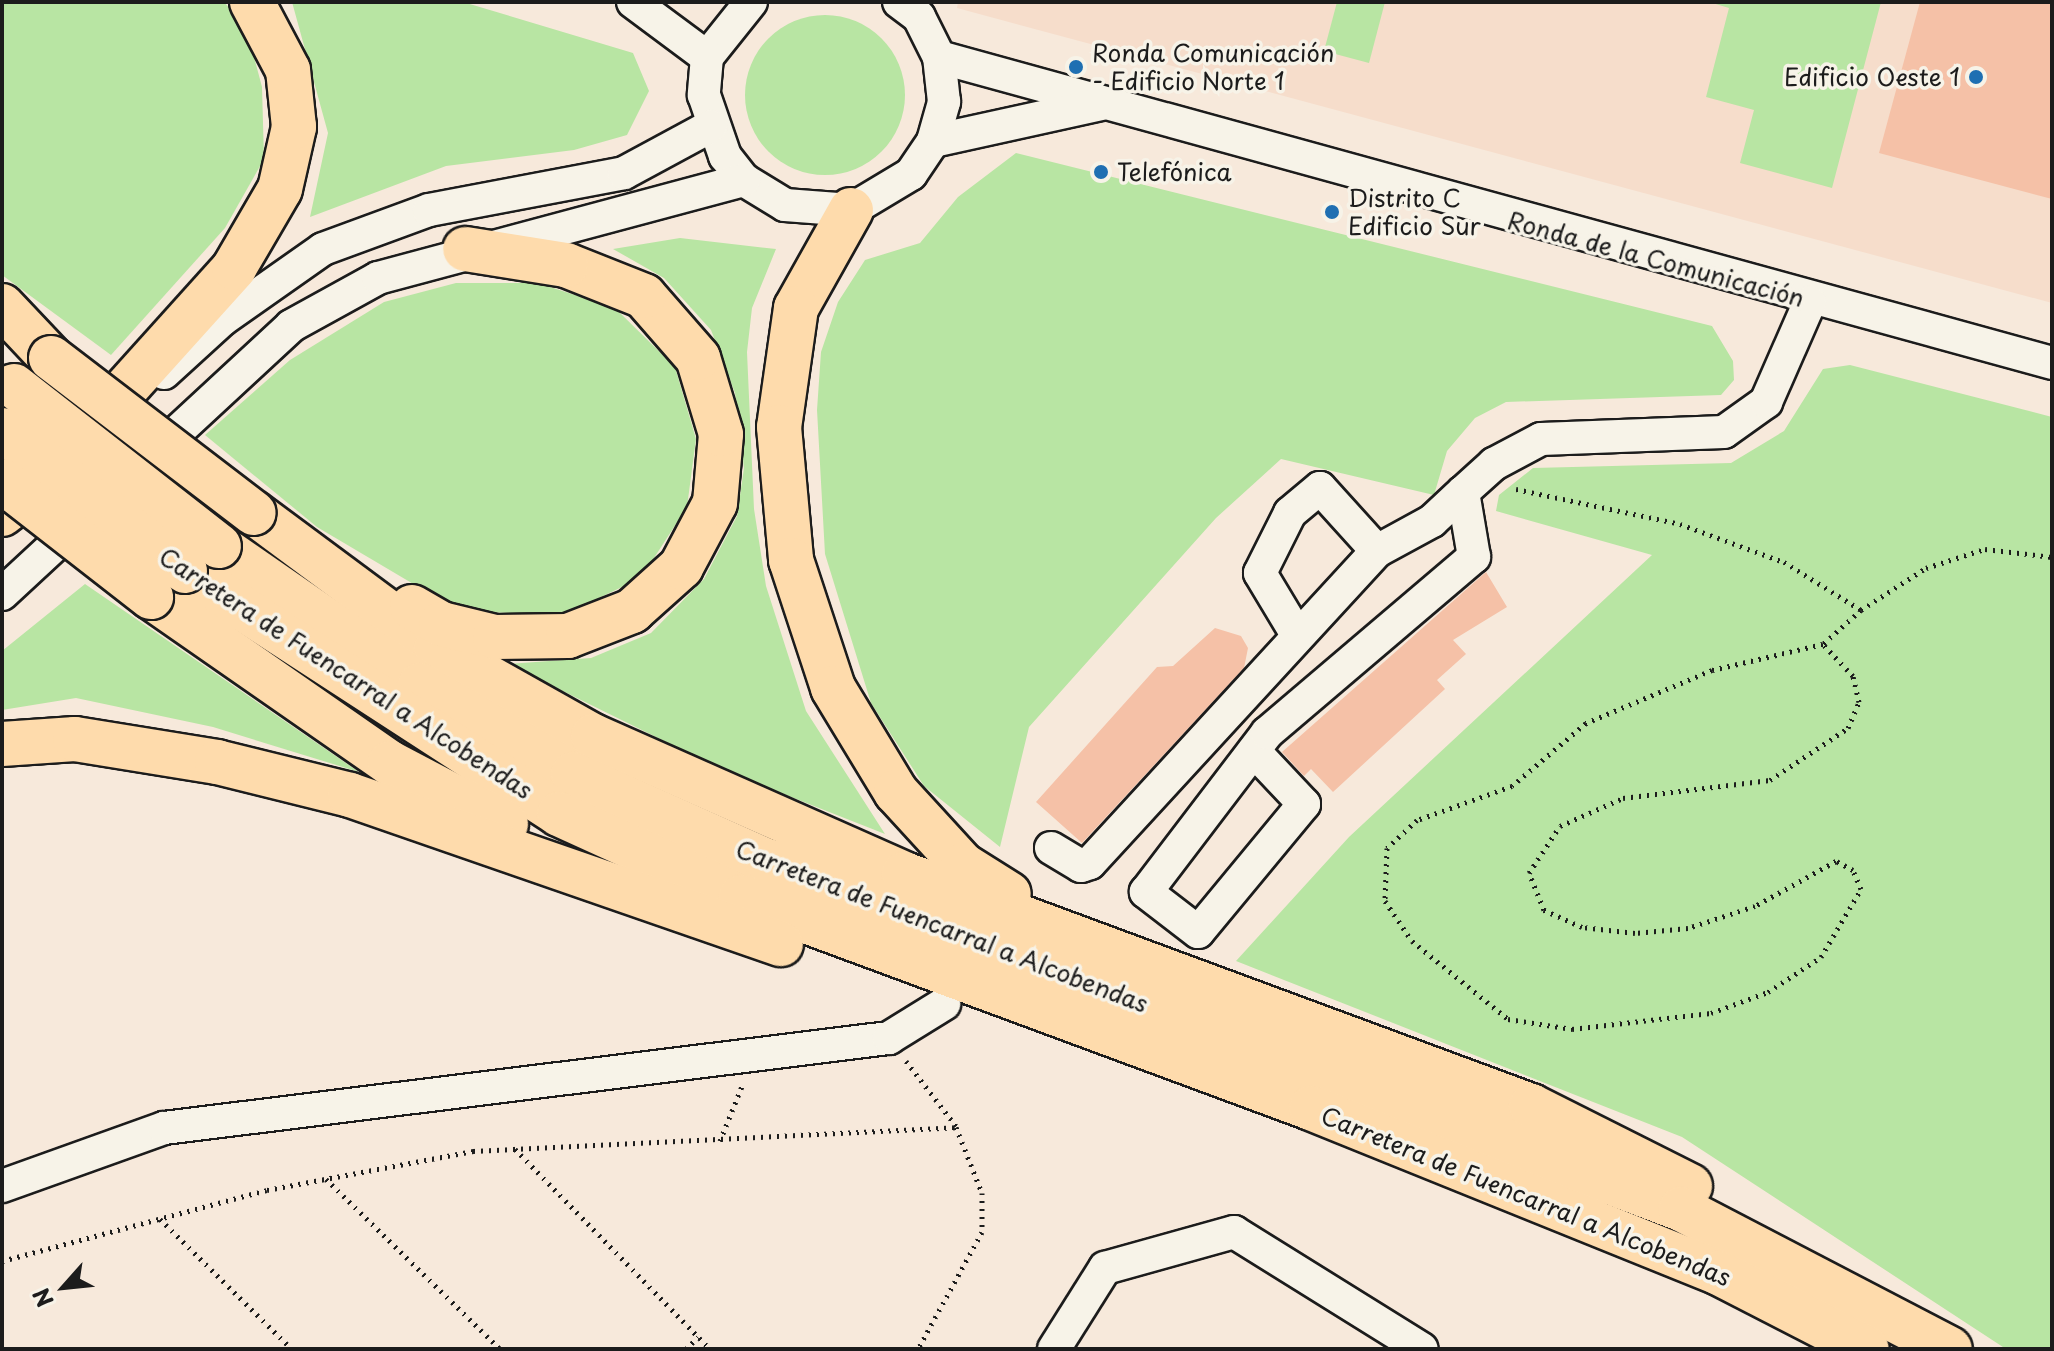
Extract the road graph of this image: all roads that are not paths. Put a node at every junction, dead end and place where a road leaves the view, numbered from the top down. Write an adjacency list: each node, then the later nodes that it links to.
1 (252, 2): 20 (highway)
2 (633, 2): 5 (street)
3 (899, 2): 6 (street)
4 (738, 3): 5 (street)
5 (707, 57): 8 (street)
6 (939, 57): 7 (street, Ronda de la Comunicación); 9 (street)
7 (1106, 103): 9 (street); 13 (street, Ronda de la Comunicación)
8 (711, 126): 10 (street); 20 (street)
9 (933, 141): 11 (street)
10 (744, 180): 11 (street); 12 (street)
11 (851, 210): 33 (highway)
12 (465, 249): 22 (highway); 27 (street)
13 (1810, 302): 17 (street, Ronda de la Comunicación); 21 (street)
14 (2, 306): 16 (highway)
15 (2, 320): 16 (highway)
16 (51, 358): 22 (highway, bridge)
17 (2052, 363)
18 (8, 382): 26 (highway, Carretera de Fuencarral a Alcobendas, bridge)
19 (2, 430): 26 (highway, Carretera de Fuencarral a Alcobendas, bridge)
20 (20, 483): 23 (highway); 24 (street); 26 (highway, bridge)
21 (1470, 486): 25 (street); 30 (street)
22 (254, 513): 33 (highway)
23 (2, 514)
24 (2, 521)
25 (1377, 551): 28 (street); 28 (street)
26 (185, 571): 32 (highway); 35 (highway, Carretera de Fuencarral a Alcobendas); 37 (highway, Carretera de Fuencarral a Alcobendas)
27 (2, 594)
28 (1296, 633): 31 (street)
29 (2, 744): 32 (highway)
30 (1254, 751): 30 (street)
31 (1051, 848)
32 (614, 882): 34 (highway)
33 (1069, 932): 37 (highway)
34 (944, 1004): 35 (highway); 36 (street)
35 (1311, 1108): 38 (highway, Carretera de Fuencarral a Alcobendas)
36 (2, 1186)
37 (1891, 1312): 41 (highway, Carretera de Fuencarral a Alcobendas)
38 (1852, 1345)
39 (1054, 1349): 40 (street)
40 (1422, 1349)
41 (1950, 1349)

